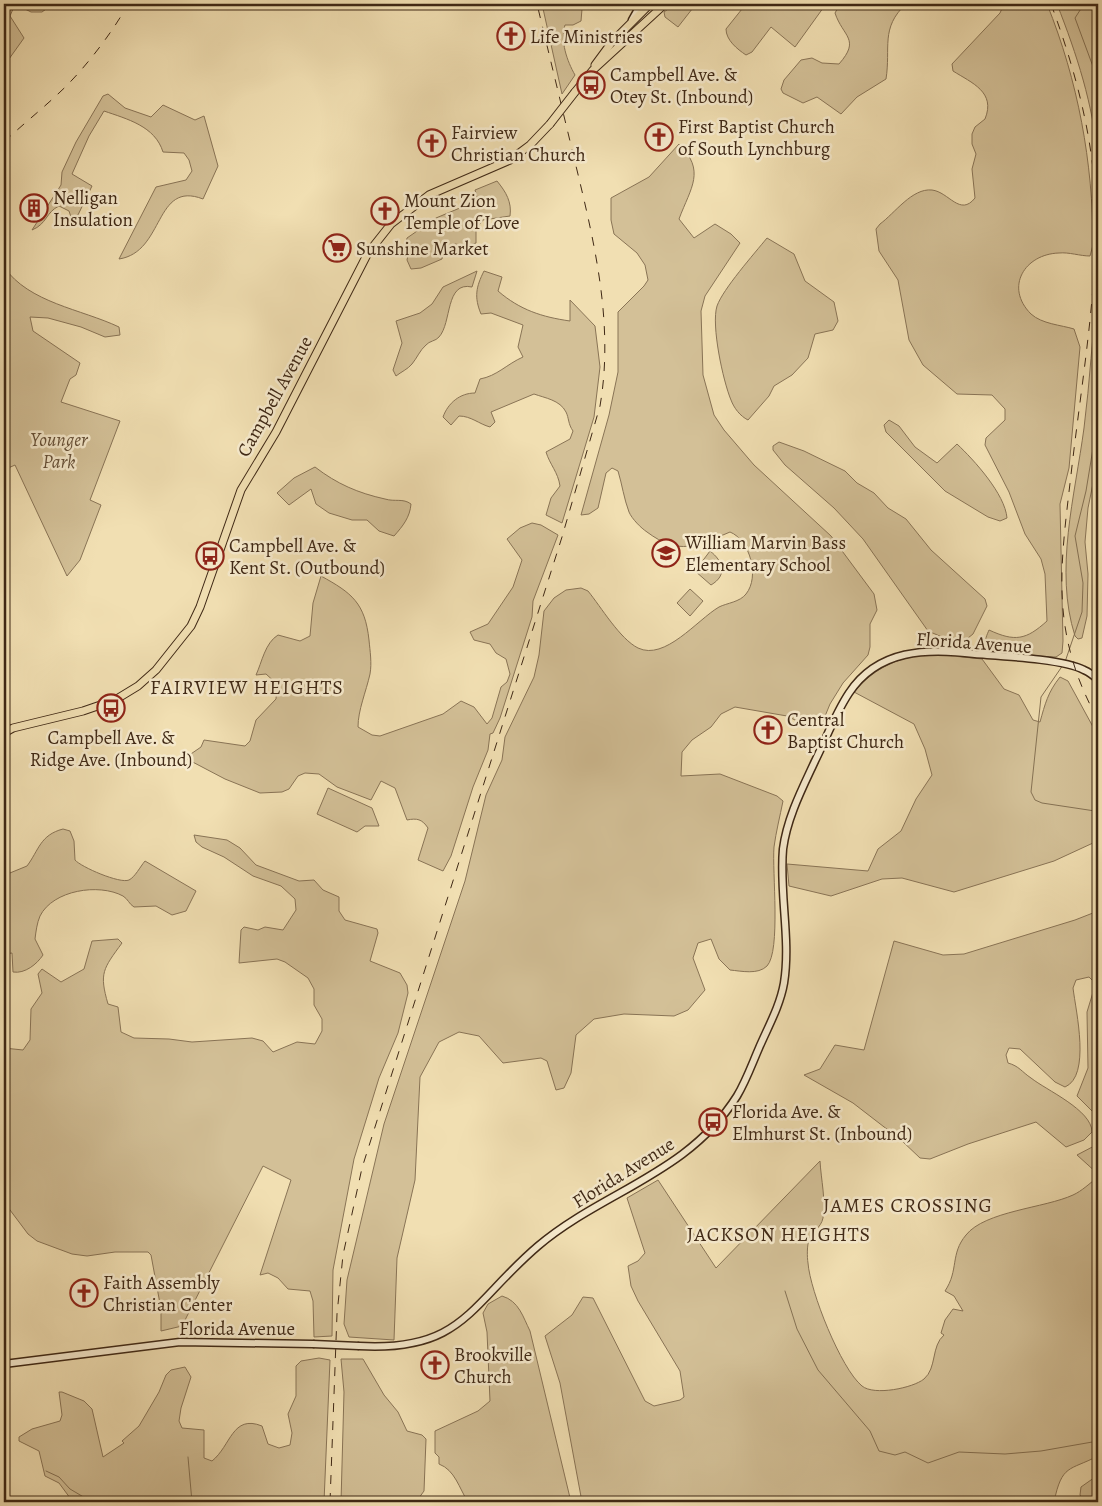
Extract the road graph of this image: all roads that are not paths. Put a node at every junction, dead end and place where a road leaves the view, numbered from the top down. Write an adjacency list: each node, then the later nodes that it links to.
1 (641, 4): 4 (main road, Campbell Avenue)
2 (650, 4): 4 (main road)
3 (666, 4): 5 (main road, Campbell Avenue)
4 (631, 21): 5 (main road, Campbell Avenue)
5 (593, 70): 7 (main road, Campbell Avenue, bridge)
6 (1098, 680): 8 (main road, Florida Avenue, bridge)
7 (4, 733)
8 (4, 1364)

